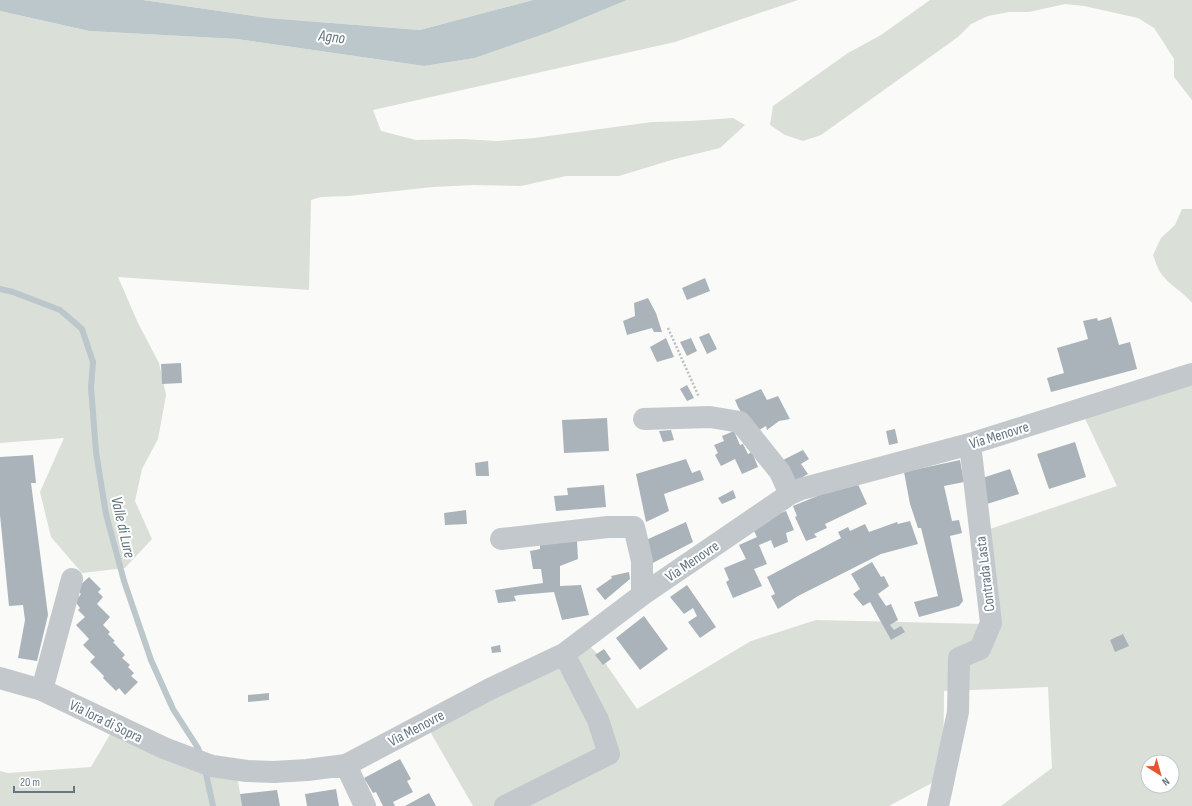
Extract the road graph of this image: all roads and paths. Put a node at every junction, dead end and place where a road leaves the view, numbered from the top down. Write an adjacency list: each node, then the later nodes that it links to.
1 (668, 328): 3 (path)
2 (1192, 374): 5 (street, Via Menovre)
3 (710, 417): 4 (street); 6 (street)
4 (644, 420)
5 (970, 444): 6 (street, Via Menovre); 17 (street, Contrada Lasta)
6 (790, 494): 9 (street, Via Menovre)
7 (501, 539): 9 (street)
8 (72, 579): 12 (street)
9 (642, 595): 10 (street, Via Menovre)
10 (564, 654): 13 (street, Via Menovre); 16 (street)
11 (0, 678): 12 (street, Via lora di Sopra)
12 (42, 690): 14 (street, Via lora di Sopra)
13 (346, 765): 14 (street, Via Menovre); 15 (street)
14 (212, 766)
15 (365, 806)
16 (505, 806)
17 (938, 806)

